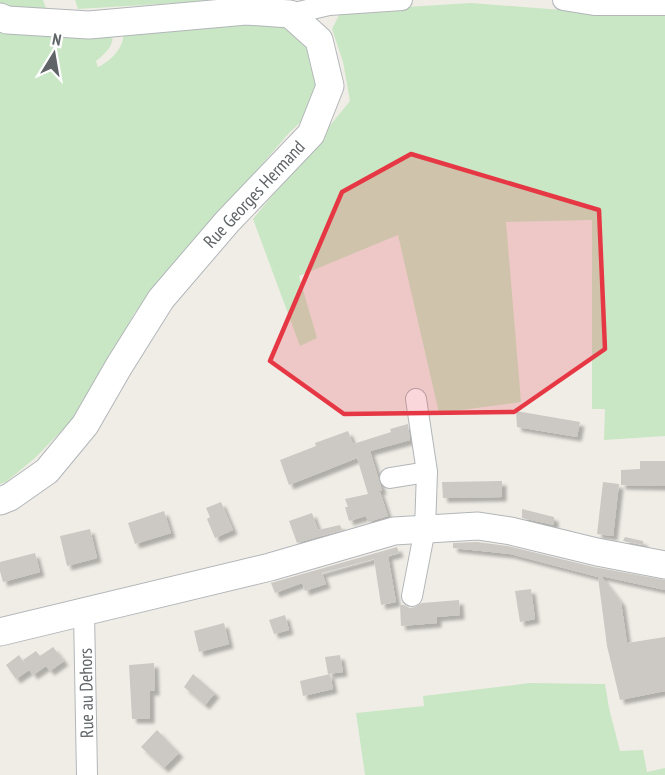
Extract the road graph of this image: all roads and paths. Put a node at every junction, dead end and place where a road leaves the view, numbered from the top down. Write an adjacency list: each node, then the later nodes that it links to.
1 (402, 0): 4 (street)
2 (563, 0): 3 (street)
3 (665, 5)
4 (290, 14): 5 (street); 9 (street, Rue Georges Hermand)
5 (0, 18)
6 (416, 399): 7 (street)
7 (427, 472): 8 (street); 10 (street)
8 (390, 478)
9 (0, 501)
10 (425, 529): 11 (street); 12 (street); 13 (street)
11 (665, 565)
12 (412, 596)
13 (84, 612): 14 (street); 15 (street, Rue au Dehors)
14 (0, 632)
15 (87, 775)

